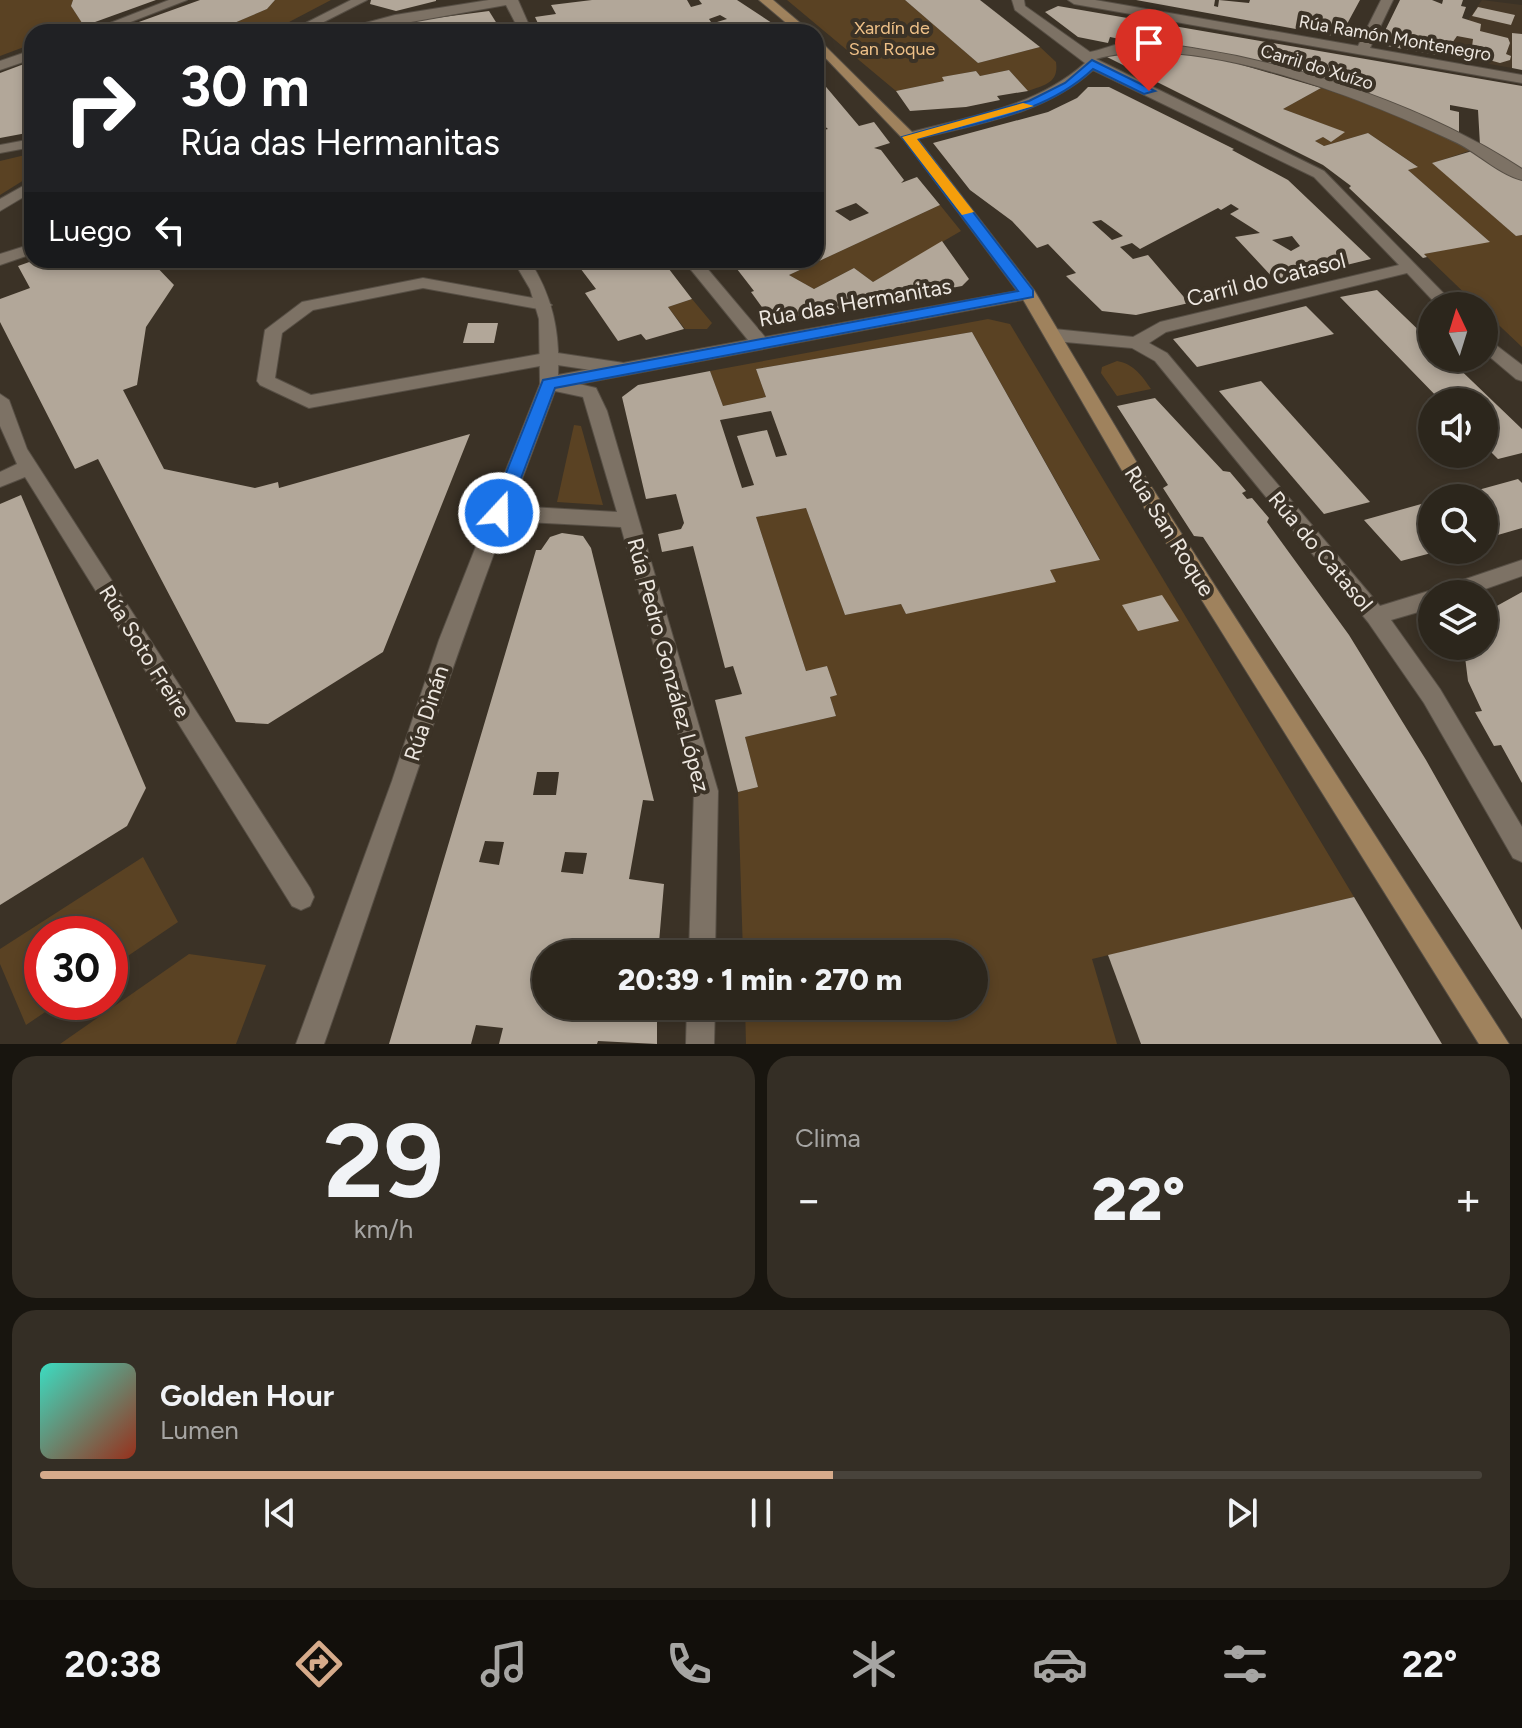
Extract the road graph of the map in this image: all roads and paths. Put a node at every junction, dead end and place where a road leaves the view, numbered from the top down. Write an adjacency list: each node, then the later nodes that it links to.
1 (181, 0): 9 (street)
2 (361, 0): 10 (street)
3 (765, 0): 13 (street)
4 (1018, 0): 17 (street)
5 (1074, 0): 8 (street, Rúa Ramón Montenegro)
6 (1387, 0): 15 (street)
7 (512, 1): 11 (street); 12 (street)
8 (1100, 2): 15 (street, Rúa Ramón Montenegro)
9 (115, 24)
10 (311, 24)
11 (373, 24)
12 (522, 24)
13 (795, 24)
14 (824, 49): 20 (street, Rúa San Roque)
15 (1362, 51): 19 (street, Rúa Ramón Montenegro)
16 (24, 57): 18 (street)
17 (1090, 61): 20 (street); 23 (street, Carril do Xuízo); 28 (street)
18 (0, 66)
19 (1522, 79)
20 (909, 137): 32 (street, Rúa San Roque)
21 (24, 144): 22 (street)
22 (0, 149)
23 (1522, 176)
24 (24, 190): 25 (street)
25 (0, 206)
26 (24, 252): 27 (street)
27 (0, 260)
28 (1411, 267): 31 (street); 36 (street, Carril do Catasol)
29 (527, 268): 33 (street, Rúa Dinán)
30 (698, 268): 35 (street)
31 (1435, 292)
32 (1028, 294): 34 (street, Rúa San Roque); 35 (street, Rúa das Hermanitas)
33 (544, 305): 38 (street, Rúa Dinán); 38 (street)
34 (1054, 335): 36 (street, Rúa do Catasol); 57 (street, Rúa San Roque)
35 (760, 343): 39 (street, Rúa das Hermanitas)
36 (1136, 343): 50 (street, Rúa do Catasol)
37 (1498, 354): 40 (street)
38 (551, 358): 39 (street); 41 (street, Rúa Dinán)
39 (624, 369): 41 (street, Rúa das Hermanitas)
40 (1522, 375)
41 (549, 384): 45 (street, Rúa Dinán); 46 (street, Rúa Pedro González López)
42 (0, 400): 43 (street, Rúa Soto Freire)
43 (30, 467): 44 (street); 52 (street, Rúa Soto Freire)
44 (0, 480)
45 (499, 513): 46 (street, Rúa Pedro González López); 56 (street, Rúa Dinán)
46 (629, 520): 53 (street, Rúa Pedro González López)
47 (1522, 568): 48 (street)
48 (1487, 580)
49 (1418, 603): 50 (street)
50 (1376, 616): 51 (street, Rúa do Catasol)
51 (1522, 850)
52 (301, 897)
53 (702, 940)
54 (701, 1020): 55 (street)
55 (700, 1040)
56 (310, 1044)
57 (1495, 1044)

